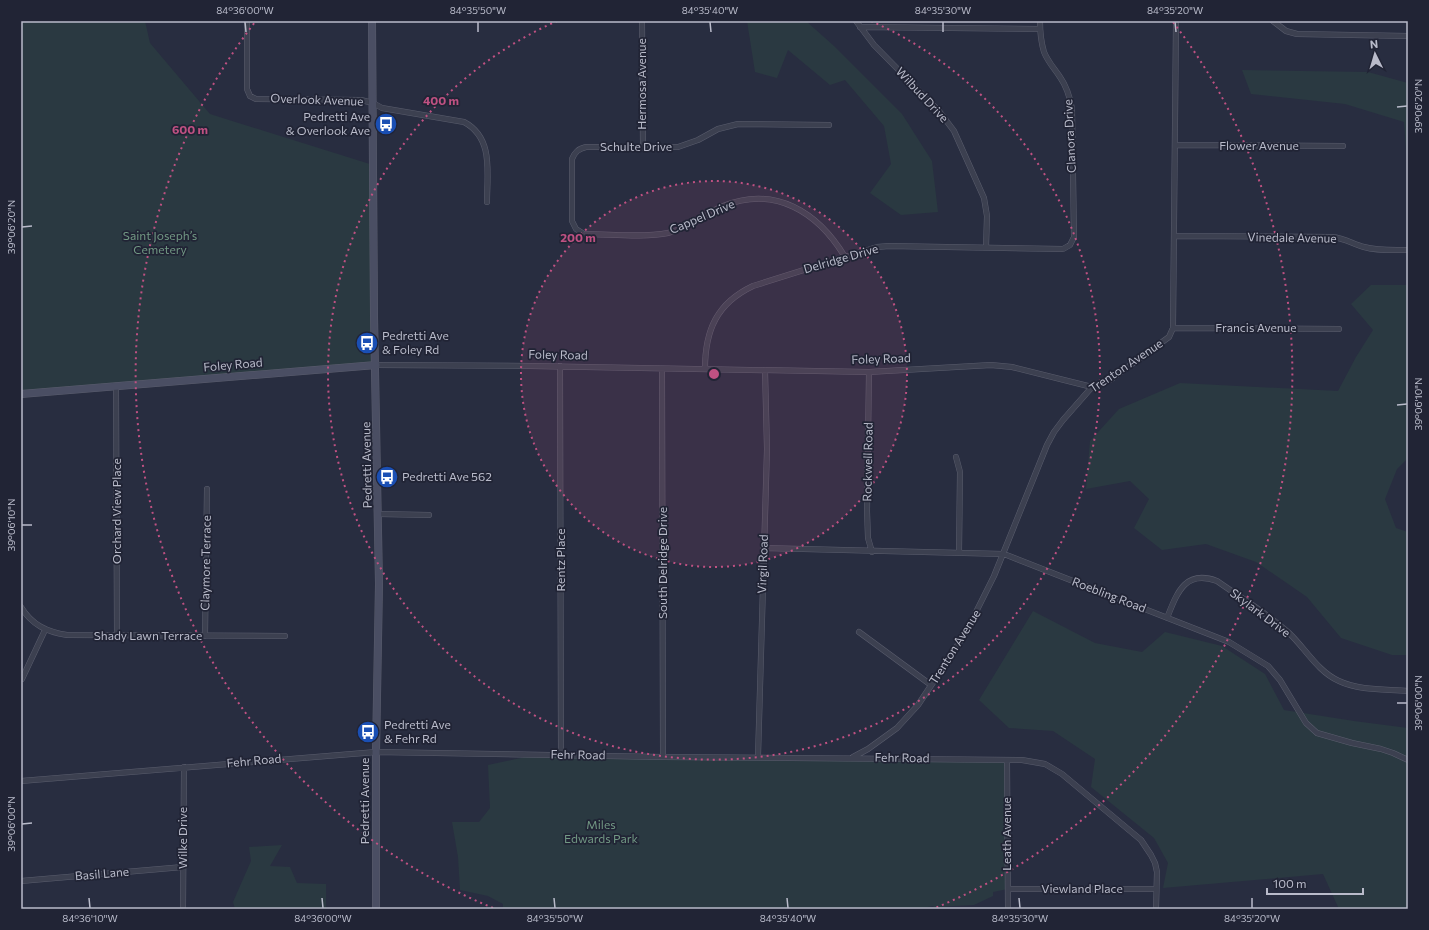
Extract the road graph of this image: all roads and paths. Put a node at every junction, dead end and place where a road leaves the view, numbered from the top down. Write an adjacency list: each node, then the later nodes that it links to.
1 (247, 21): 11 (street, Overlook Avenue)
2 (372, 21): 11 (street, Pedretti Avenue)
3 (642, 21): 15 (street, Hermosa Avenue)
4 (856, 21): 8 (street, Wilbud Drive)
5 (1040, 21): 9 (street, Clanora Drive)
6 (1176, 21): 13 (street, Trenton Avenue)
7 (1273, 21): 10 (street)
8 (860, 27): 9 (street); 19 (street, Wilbud Drive)
9 (1040, 29): 20 (street, Clanora Drive)
10 (1408, 36)
11 (373, 103): 16 (street, Overlook Avenue); 25 (street, Pedretti Avenue)
12 (829, 125): 15 (street, Schulte Drive)
13 (1175, 145): 14 (street, Flower Avenue); 18 (street, Trenton Avenue)
14 (1343, 146)
15 (642, 148): 17 (street, Schulte Drive)
16 (487, 202)
17 (584, 234): 22 (street, Cappel Drive)
18 (1174, 236): 21 (street, Vinedale Avenue); 23 (street, Trenton Avenue)
19 (986, 247): 20 (street, Delridge Drive); 22 (street, Delridge Drive)
20 (1059, 248)
21 (1408, 250)
22 (845, 257): 28 (street, Delridge Drive)
23 (1173, 328): 24 (street, Francis Avenue); 32 (street, Trenton Avenue)
24 (1339, 329)
25 (376, 365): 26 (street, Foley Road); 31 (street, Foley Road); 36 (street, Pedretti Avenue)
26 (560, 366): 27 (street, Foley Road); 53 (street, Rentz Place)
27 (662, 369): 28 (street, Foley Road); 54 (street, South Delridge Drive)
28 (705, 369): 29 (street, Foley Road)
29 (765, 370): 30 (street, Foley Road); 38 (street, Virgil Road)
30 (869, 372): 32 (street, Foley Road); 39 (street, Rockwell Road)
31 (116, 386): 33 (street, Foley Road); 46 (street, Orchard View Place)
32 (1092, 387): 41 (street, Trenton Avenue)
33 (21, 394)
34 (956, 457): 40 (street)
35 (206, 489): 47 (street, Claymore Terrace)
36 (379, 514): 37 (street); 52 (street, Pedretti Avenue)
37 (429, 515)
38 (763, 548): 39 (street, Roebling Road); 55 (street, Virgil Road)
39 (872, 552): 40 (street, Roebling Road)
40 (959, 553): 41 (street, Roebling Road)
41 (1004, 554): 43 (street, Roebling Road); 50 (street, Trenton Avenue)
42 (21, 607): 44 (street, Shady Lawn Terrace)
43 (1167, 618): 51 (street, Skylark Drive); 58 (street, Roebling Road)
44 (45, 630): 46 (street, Shady Lawn Terrace); 49 (street)
45 (859, 632): 50 (street)
46 (117, 636): 47 (street, Shady Lawn Terrace)
47 (205, 636): 48 (street, Shady Lawn Terrace)
48 (285, 636)
49 (22, 679)
50 (931, 685): 56 (street, Trenton Avenue)
51 (1408, 691)
52 (376, 752): 53 (street, Fehr Road); 59 (street, Fehr Road); 66 (street, Pedretti Avenue)
53 (561, 754): 54 (street, Fehr Road)
54 (664, 757): 55 (street, Fehr Road)
55 (758, 757): 56 (street, Fehr Road)
56 (852, 758): 57 (street, Fehr Road)
57 (1007, 760): 63 (street, Leath Avenue); 64 (street, Fehr Road)
58 (1408, 760)
59 (184, 767): 60 (street, Fehr Road); 61 (street, Wilke Drive)
60 (21, 781)
61 (183, 867): 62 (street, Basil Lane); 65 (street, Wilke Drive)
62 (21, 881)
63 (1008, 889): 64 (street, Viewland Place); 67 (street, Leath Avenue)
64 (1156, 889): 68 (street, Fehr Road)
65 (183, 909)
66 (376, 909)
67 (1008, 909)
68 (1156, 909)

